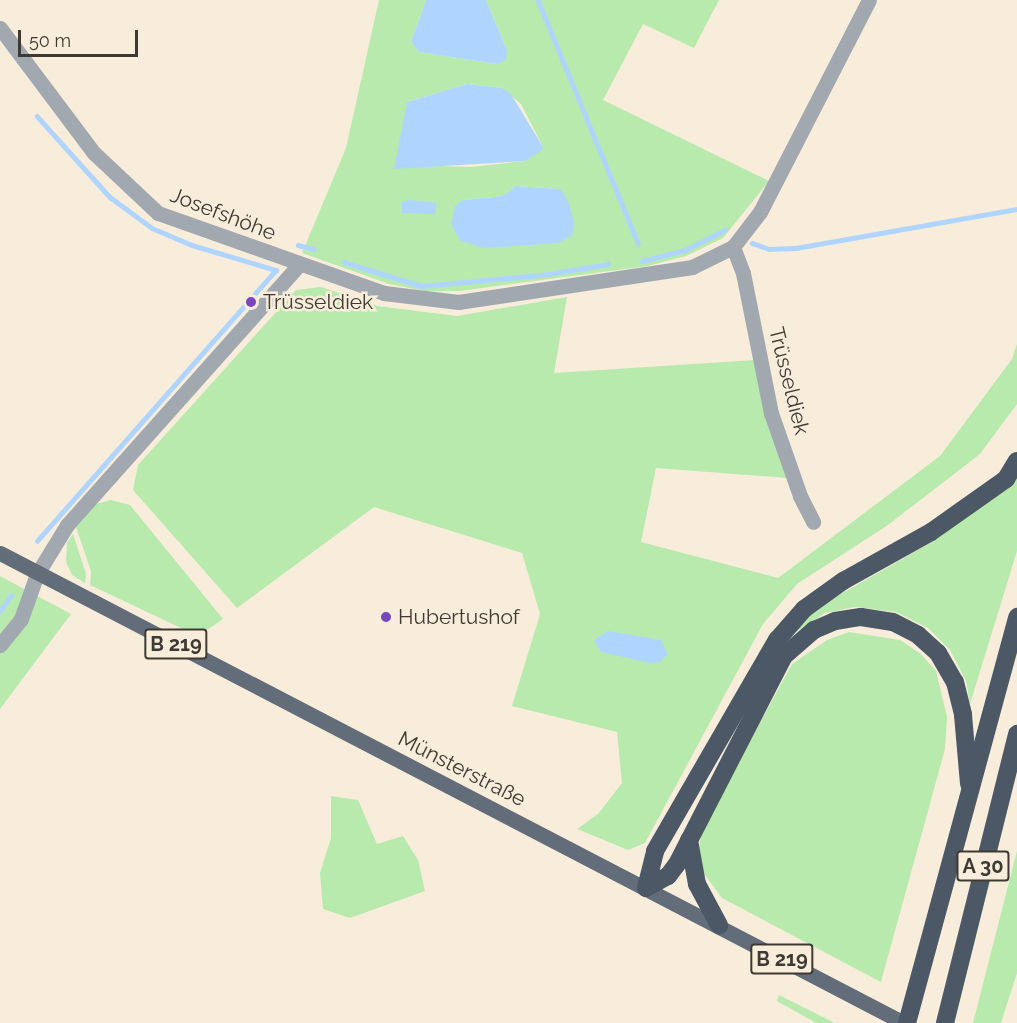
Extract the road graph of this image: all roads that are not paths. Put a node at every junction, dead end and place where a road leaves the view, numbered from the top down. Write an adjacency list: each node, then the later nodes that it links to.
1 (869, 0): 3 (street)
2 (0, 28): 4 (street, Josefshöhe)
3 (733, 247): 4 (street); 6 (street, Trüsseldiek)
4 (299, 265): 8 (street)
5 (1017, 461): 14 (highway)
6 (813, 522)
7 (0, 554): 8 (main road, Münsterstraße / B 219)
8 (37, 574): 10 (street); 14 (main road, Münsterstraße / B 219)
9 (1017, 617): 12 (highway, A 30)
10 (0, 645)
11 (1017, 734): 17 (highway, A 30)
12 (969, 784): 13 (highway); 16 (highway, A 30)
13 (689, 838): 14 (highway); 15 (highway)
14 (646, 888): 15 (main road, Münsterstraße / B 219)
15 (719, 925): 16 (main road, Münsterstraße / B 219)
16 (906, 1023)
17 (945, 1023)

